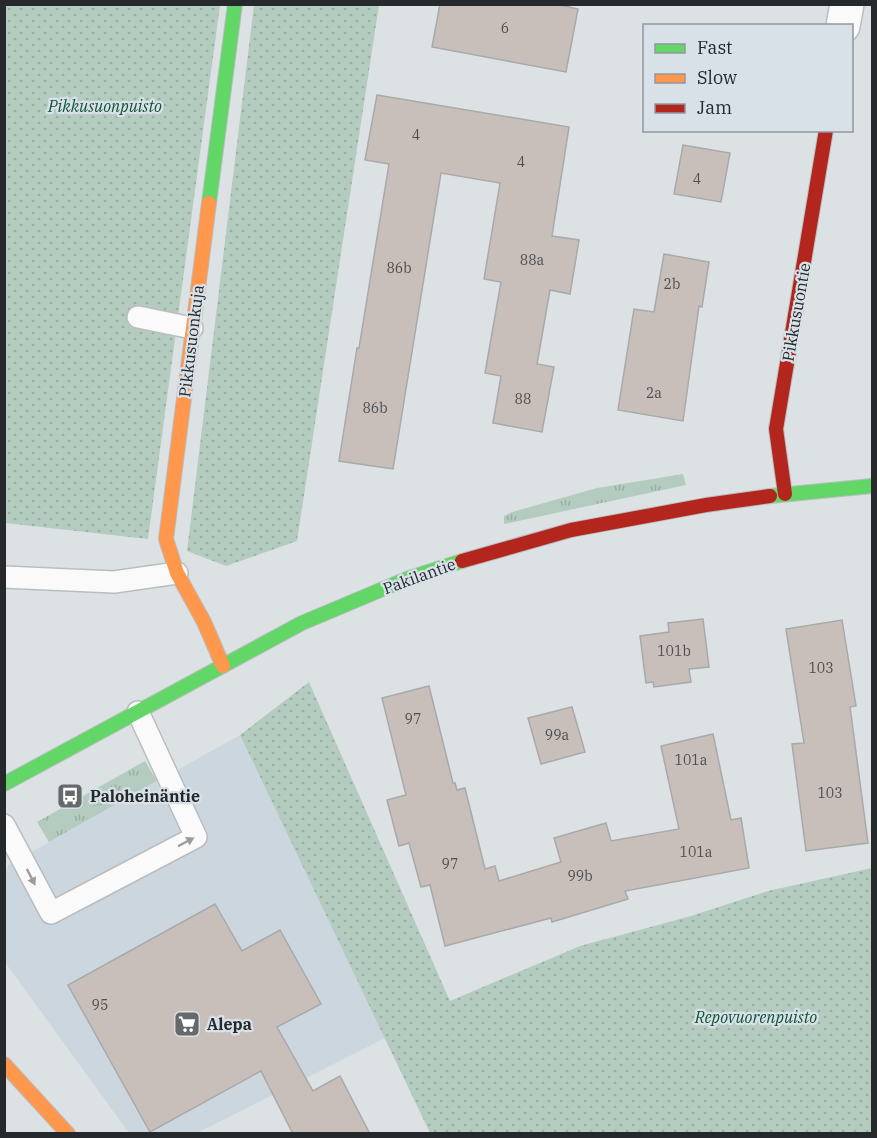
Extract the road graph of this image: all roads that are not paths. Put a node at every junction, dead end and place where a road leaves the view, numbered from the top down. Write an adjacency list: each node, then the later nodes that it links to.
1 (235, 4): 6 (street, Pikkusuonkuja)
2 (847, 4): 3 (street)
3 (843, 24)
4 (826, 132): 8 (street, Pikkusuontie)
5 (138, 317): 6 (lane)
6 (192, 328): 9 (street, Pikkusuonkuja)
7 (873, 486): 8 (street, Pakilantie)
8 (785, 494): 11 (street, Pakilantie)
9 (177, 573): 10 (lane); 11 (street, Pikkusuonkuja)
10 (5, 577)
11 (224, 666): 12 (street, Pakilantie)
12 (138, 712): 13 (street, Pakilantie); 14 (lane, one-way to 12)
13 (4, 784)
14 (4, 825)
15 (4, 1064): 16 (street)
16 (68, 1134)

